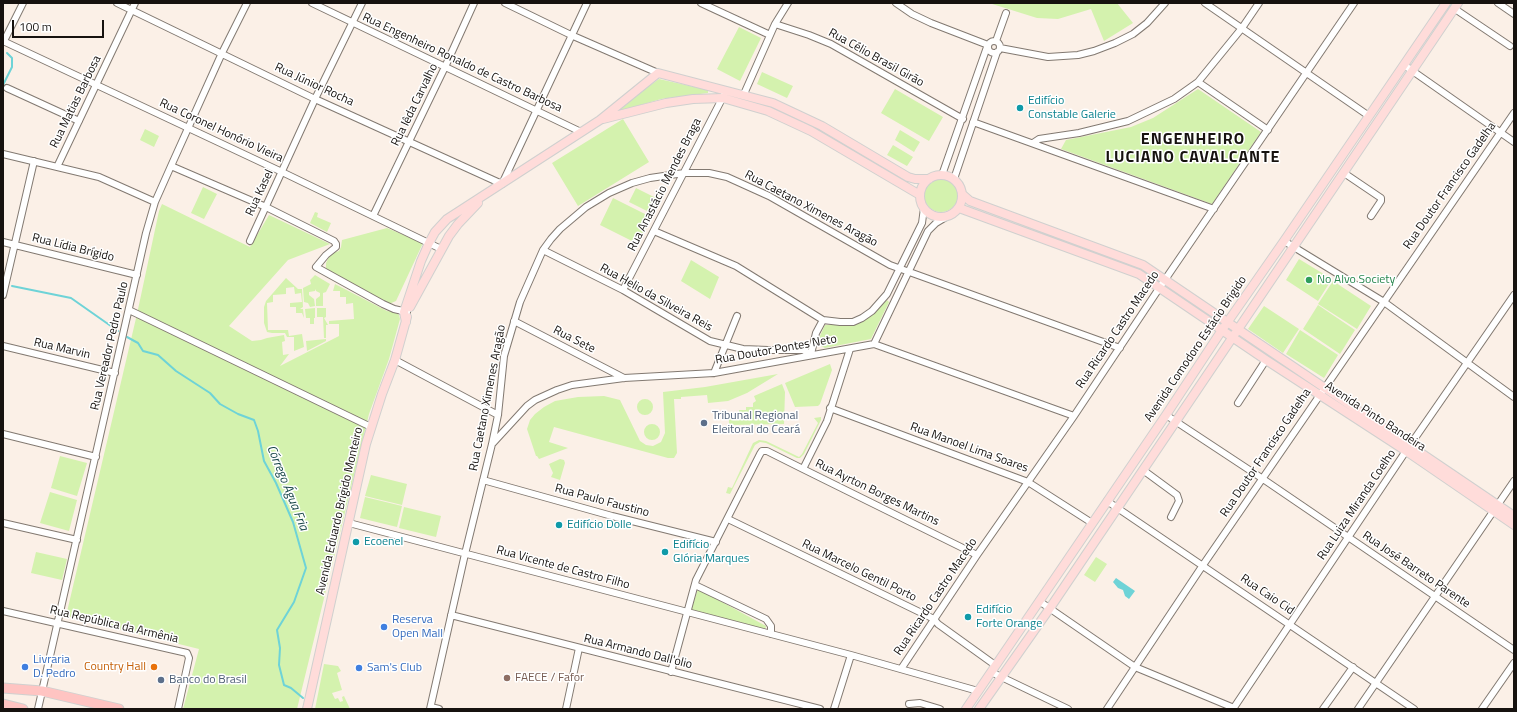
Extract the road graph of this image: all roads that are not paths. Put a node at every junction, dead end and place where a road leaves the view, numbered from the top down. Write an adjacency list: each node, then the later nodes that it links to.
1 (23, 3): 28 (street)
2 (117, 3): 20 (street, Rua Júnior Rocha)
3 (135, 3): 20 (street, Rua Matias Barbosa)
4 (247, 3): 33 (street, Rua Vereador Pedro Paulo)
5 (312, 3): 23 (street, Rua Engenheiro Ronaldo de Castro Barbosa)
6 (362, 3): 23 (street, Rua Kasel)
7 (474, 3): 35 (street, Rua Iêda Carvalho)
8 (505, 3): 26 (street)
9 (587, 3): 26 (street)
10 (701, 3): 27 (street)
11 (788, 3): 24 (street)
12 (896, 3): 30 (street)
13 (1165, 3): 32 (street)
14 (1205, 3): 25 (street)
15 (1259, 3): 25 (street)
16 (1354, 3): 38 (street, Rua Ricardo Castro Macedo)
17 (1446, 3): 34 (main road, Avenida Comodoro Estácio Brigido)
18 (1498, 3): 22 (street)
19 (1457, 6): 31 (street); 36 (main road, Avenida Comodoro Estácio Brigido)
20 (132, 10): 33 (street, Rua Júnior Rocha); 40 (street, Rua Matias Barbosa)
21 (1006, 13): 29 (street)
22 (1514, 14)
23 (352, 23): 35 (street, Rua Engenheiro Ronaldo de Castro Barbosa); 44 (street, Rua Kasel)
24 (775, 24): 27 (street); 51 (street, Rua Célio Brasil Girão)
25 (1242, 28): 38 (street); 39 (street)
26 (571, 35): 37 (street); 47 (street)
27 (770, 35): 43 (street)
28 (3, 41): 40 (street, Rua Coronel Honório Vieira)
29 (996, 41): 30 (street); 32 (street)
30 (988, 46): 32 (street); 45 (street)
31 (1510, 46)
32 (998, 50): 46 (street)
33 (222, 53): 44 (street, Rua Júnior Rocha); 56 (street, Rua Vereador Pedro Paulo)
34 (1404, 65): 36 (street); 50 (main road, Avenida Comodoro Estácio Brigido)
35 (446, 67): 47 (street, Rua Engenheiro Ronaldo de Castro Barbosa); 60 (street, Rua Iêda Carvalho)
36 (1413, 71): 59 (street); 73 (main road, Avenida Comodoro Estácio Brigido)
37 (658, 72): 42 (main road); 52 (main road, Avenida Eduardo Brígido Monteiro)
38 (1307, 73): 50 (street); 57 (street, Rua Ricardo Castro Macedo)
39 (1198, 82): 57 (street); 63 (street)
40 (96, 85): 53 (street, Rua Matias Barbosa); 56 (street, Rua Coronel Honório Vieira)
41 (7, 88): 53 (street)
42 (724, 94): 43 (main road); 52 (main road); 54 (main road); 72 (street, Rua Anastácio Mendes Braga)
43 (744, 94): 48 (main road)
44 (315, 99): 60 (street, Rua Júnior Rocha); 71 (street, Rua Kasel)
45 (969, 102): 46 (street); 51 (street)
46 (979, 105): 55 (street)
47 (537, 111): 58 (street, Rua Engenheiro Ronaldo de Castro Barbosa); 77 (street)
48 (796, 113): 54 (main road); 66 (main road)
49 (1514, 113): 59 (street, Rua Doutor Francisco Gadelha)
50 (1370, 116): 93 (main road, Avenida Comodoro Estácio Brigido)
51 (963, 119): 61 (street)
52 (600, 120): 58 (main road, Avenida Eduardo Brígido Monteiro)
53 (79, 121): 70 (street, Rua Matias Barbosa)
54 (791, 122): 68 (main road)
55 (973, 122): 63 (street); 64 (street)
56 (189, 128): 69 (street, Rua Vereador Pedro Paulo); 71 (street, Rua Coronel Honório Vieira)
57 (1268, 130): 85 (street, Rua Ricardo Castro Macedo)
58 (581, 132): 77 (main road, Avenida Eduardo Brígido Monteiro)
59 (1500, 133): 62 (street); 112 (street, Rua Doutor Francisco Gadelha)
60 (409, 142): 77 (street, Rua Júnior Rocha); 86 (street, Rua Iêda Carvalho)
61 (954, 142): 64 (street); 74 (street)
62 (1514, 142)
63 (1033, 144): 85 (street)
64 (965, 146): 76 (street)
65 (3, 154): 67 (street)
66 (874, 156): 68 (main road); 75 (main road)
67 (34, 161): 70 (street); 96 (street)
68 (868, 165): 79 (main road)
69 (171, 166): 81 (street, Rua Vereador Pedro Paulo); 82 (street)
70 (57, 167): 81 (street)
71 (282, 172): 82 (street, Rua Kasel); 86 (street, Rua Coronel Honório Vieira)
72 (684, 173): 90 (street, Rua Anastácio Mendes Braga); 99 (street, Rua Caetano Ximenes Aragão); 102 (street, Rua Caetano Ximenes Aragão)
73 (1344, 173): 87 (street); 97 (main road, Avenida Comodoro Estácio Brigido)
74 (942, 175): 75 (main road); 76 (main road)
75 (929, 178): 79 (main road)
76 (954, 179): 78 (main road)
77 (502, 184): 80 (main road, Avenida Eduardo Brígido Monteiro)
78 (962, 194): 84 (main road); 89 (main road, Avenida Pinto Bandeira)
79 (920, 195): 83 (main road)
80 (484, 197): 95 (main road, Avenida Eduardo Brígido Monteiro); 98 (main road, Avenida Eduardo Brígido Monteiro)
81 (156, 202): 104 (street, Rua Vereador Pedro Paulo)
82 (266, 208): 92 (street, Rua Kasel); 114 (street)
83 (924, 208): 88 (main road); 102 (street)
84 (959, 208): 88 (main road); 91 (main road, Avenida Pinto Bandeira)
85 (1214, 209): 105 (street, Rua Ricardo Castro Macedo)
86 (373, 216): 95 (street, Rua Coronel Honório Vieira)
87 (1371, 216)
88 (946, 217): 103 (street)
89 (1046, 229): 91 (main road); 100 (main road, Avenida Pinto Bandeira)
90 (654, 231): 107 (street, Rua Anastácio Mendes Braga); 116 (street)
91 (1042, 238): 101 (main road, Avenida Pinto Bandeira)
92 (250, 241)
93 (1284, 241): 97 (street); 118 (main road, Avenida Comodoro Estácio Brigido)
94 (3, 242): 96 (street, Rua Lídia Brígido)
95 (429, 243): 98 (street, Rua Coronel Honório Vieira); 114 (main road, Avenida Eduardo Brígido Monteiro)
96 (14, 244): 104 (street, Rua Lídia Brígido); 109 (street)
97 (1293, 247): 112 (street); 119 (main road, Avenida Comodoro Estácio Brigido)
98 (441, 249): 114 (main road, Avenida Eduardo Brígido Monteiro)
99 (543, 250): 107 (street, Rua Helio da Silveira Reis); 117 (street, Rua Caetano Ximenes Aragão)
100 (1119, 256): 101 (main road); 105 (main road, Avenida Pinto Bandeira)
101 (1115, 265): 106 (main road, Avenida Pinto Bandeira)
102 (900, 270): 103 (street, Rua Caetano Ximenes Aragão); 108 (street)
103 (909, 273): 111 (street); 125 (street, Rua Caetano Ximenes Aragão)
104 (137, 275): 113 (street, Rua Vereador Pedro Paulo)
105 (1165, 279): 106 (street, Rua Ricardo Castro Macedo); 118 (main road, Avenida Pinto Bandeira)
106 (1160, 287): 120 (main road, Avenida Pinto Bandeira); 125 (street, Rua Ricardo Castro Macedo)
107 (622, 290): 123 (street, Rua Helio da Silveira Reis)
108 (887, 294): 111 (street); 116 (street)
109 (3, 295)
110 (1514, 295): 130 (street, Rua Luiza Miranda Coelho)
111 (896, 298): 122 (street)
112 (1384, 302): 130 (street); 134 (street, Rua Doutor Francisco Gadelha)
113 (129, 310): 131 (street, Rua Vereador Pedro Paulo); 142 (street)
114 (406, 312): 128 (main road, Avenida Eduardo Brígido Monteiro)
115 (737, 316): 123 (street)
116 (823, 320): 127 (street)
117 (514, 321): 133 (street, Rua Sete); 138 (street, Rua Caetano Ximenes Aragão)
118 (1228, 322): 119 (main road, Avenida Pinto Bandeira); 120 (main road, Avenida Comodoro Estácio Brigido)
119 (1238, 329): 121 (main road, Avenida Comodoro Estácio Brigido); 134 (main road, Avenida Pinto Bandeira)
120 (1222, 330): 121 (main road, Avenida Pinto Bandeira); 139 (main road, Avenida Comodoro Estácio Brigido)
121 (1233, 338): 129 (main road, Avenida Pinto Bandeira); 141 (main road, Avenida Comodoro Estácio Brigido)
122 (874, 344): 126 (street, Rua Doutor Pontes Neto); 140 (street)
123 (725, 345): 127 (street, Rua Helio da Silveira Reis); 132 (street)
124 (3, 346): 131 (street, Rua Marvin)
125 (1120, 348): 140 (street, Rua Ricardo Castro Macedo)
126 (850, 349): 127 (street, Rua Doutor Pontes Neto); 137 (street)
127 (811, 354): 132 (street, Rua Doutor Pontes Neto)
128 (396, 360): 138 (street); 142 (main road, Avenida Eduardo Brígido Monteiro)
129 (1266, 360): 134 (main road, Avenida Pinto Bandeira); 136 (street)
130 (1467, 362): 135 (street); 145 (street, Rua Luiza Miranda Coelho)
131 (115, 373): 146 (street, Rua Vereador Pedro Paulo)
132 (714, 373): 133 (street, Rua Doutor Pontes Neto)
133 (624, 378): 144 (street, Rua Doutor Pontes Neto)
134 (1322, 392): 145 (main road, Avenida Pinto Bandeira); 149 (street, Rua Doutor Francisco Gadelha)
135 (1514, 397)
136 (1238, 403)
137 (830, 408): 147 (street); 152 (street, Rua Manoel Lima Soares)
138 (498, 415): 144 (street, Rua Caetano Ximenes Aragão)
139 (1166, 415): 141 (street, Rua José Barreto Parente); 153 (main road, Avenida Comodoro Estácio Brigido)
140 (1074, 416): 152 (street, Rua Ricardo Castro Macedo)
141 (1176, 422): 148 (main road, Avenida Comodoro Estácio Brigido); 149 (street, Rua José Barreto Parente)
142 (371, 427): 160 (main road, Avenida Eduardo Brígido Monteiro)
143 (3, 434): 146 (street)
144 (492, 444): 150 (street, Rua Caetano Ximenes Aragão)
145 (1408, 448): 155 (main road, Avenida Pinto Bandeira); 163 (street, Rua Luiza Miranda Coelho)
146 (96, 457): 164 (street, Rua Vereador Pedro Paulo)
147 (803, 469): 158 (street, Rua Ayrton Borges Martins); 167 (street, Rua Ayrton Borges Martins)
148 (1143, 470): 154 (main road, Avenida Comodoro Estácio Brigido); 157 (street)
149 (1263, 479): 163 (street, Rua José Barreto Parente); 168 (street, Rua Doutor Francisco Gadelha)
150 (483, 480): 165 (street, Rua Paulo Faustino); 166 (street, Rua Caetano Ximenes Aragão)
151 (1514, 481): 155 (street)
152 (1028, 482): 161 (street, Rua Manoel Lima Soares); 167 (street, Rua Ricardo Castro Macedo)
153 (1108, 501): 154 (street, Rua Caio Cid); 161 (main road, Avenida Comodoro Estácio Brigido)
154 (1118, 508): 168 (street, Rua Caio Cid); 172 (main road, Avenida Comodoro Estácio Brigido)
155 (1496, 508): 156 (main road, Avenida Pinto Bandeira); 162 (main road, Avenida Pinto Bandeira); 170 (street)
156 (1514, 516)
157 (1171, 517)
158 (728, 519): 165 (street); 176 (street, Rua Marcelo Gentil Porto)
159 (3, 523): 164 (street)
160 (349, 523): 166 (street, Rua Vicente de Castro Filho); 203 (main road, Avenida Eduardo Brígido Monteiro)
161 (1092, 523): 171 (main road, Avenida Comodoro Estácio Brigido)
162 (1514, 525)
163 (1348, 538): 170 (street, Rua José Barreto Parente); 178 (street, Rua Luiza Miranda Coelho)
164 (77, 540): 177 (street, Rua Vereador Pedro Paulo)
165 (716, 542): 169 (street)
166 (465, 554): 174 (street, Rua Vicente de Castro Filho); 175 (street, Rua Caetano Ximenes Aragão)
167 (977, 555): 176 (street, Rua Ricardo Castro Macedo)
168 (1203, 565): 178 (street, Rua Caio Cid); 186 (street, Rua Doutor Francisco Gadelha)
169 (695, 585): 174 (street); 179 (street)
170 (1435, 596): 181 (street, Rua José Barreto Parente); 191 (street)
171 (1039, 601): 172 (street); 184 (main road, Avenida Comodoro Estácio Brigido)
172 (1050, 608): 186 (street); 190 (main road, Avenida Comodoro Estácio Brigido)
173 (3, 610): 177 (street, Rua República da Armênia)
174 (688, 612): 179 (street, Rua Vicente de Castro Filho); 188 (street)
175 (450, 615): 180 (street, Rua Armando Dall'olio); 197 (street, Rua Caetano Ximenes Aragão)
176 (934, 619): 184 (street, Rua Marcelo Gentil Porto); 187 (street, Rua Ricardo Castro Macedo)
177 (58, 623): 193 (street, Rua Vereador Pedro Paulo); 202 (street, Rua República da Armênia)
178 (1290, 624): 185 (street, Rua Caio Cid); 198 (street, Rua Luiza Miranda Coelho)
179 (771, 634): 182 (street, Rua Vicente de Castro Filho)
180 (579, 648): 188 (street, Rua Armando Dall'olio); 205 (street)
181 (1514, 650)
182 (851, 655): 187 (street, Rua Vicente de Castro Filho); 207 (street)
183 (1514, 663): 216 (street)
184 (996, 664): 189 (main road, Avenida Comodoro Estácio Brigido)
185 (1352, 667): 191 (street, Rua Caio Cid); 213 (street)
186 (1135, 668): 198 (street); 212 (street, Rua Doutor Francisco Gadelha)
187 (902, 669): 194 (street, Rua Vicente de Castro Filho)
188 (671, 672): 206 (street, Rua Armando Dall'olio)
189 (991, 672): 190 (street); 194 (main road, Avenida Comodoro Estácio Brigido)
190 (1001, 677): 210 (main road, Avenida Comodoro Estácio Brigido); 211 (street)
191 (1376, 682): 214 (street); 215 (street, Rua Caio Cid)
192 (3, 688): 193 (highway)
193 (42, 691): 200 (street, Rua Vereador Pedro Paulo); 201 (highway)
194 (978, 691): 209 (main road, Avenida Comodoro Estácio Brigido)
195 (3, 704): 199 (highway)
196 (909, 704): 208 (street)
197 (430, 708): 204 (street)
198 (1234, 708)
199 (23, 709)
200 (38, 709)
201 (119, 709)
202 (178, 709)
203 (307, 709)
204 (438, 709)
205 (566, 709)
206 (820, 709)
207 (834, 709)
208 (940, 709)
209 (966, 709)
210 (979, 709)
211 (1068, 709)
212 (1107, 709)
213 (1323, 709)
214 (1358, 709)
215 (1414, 709)
216 (1482, 709)

